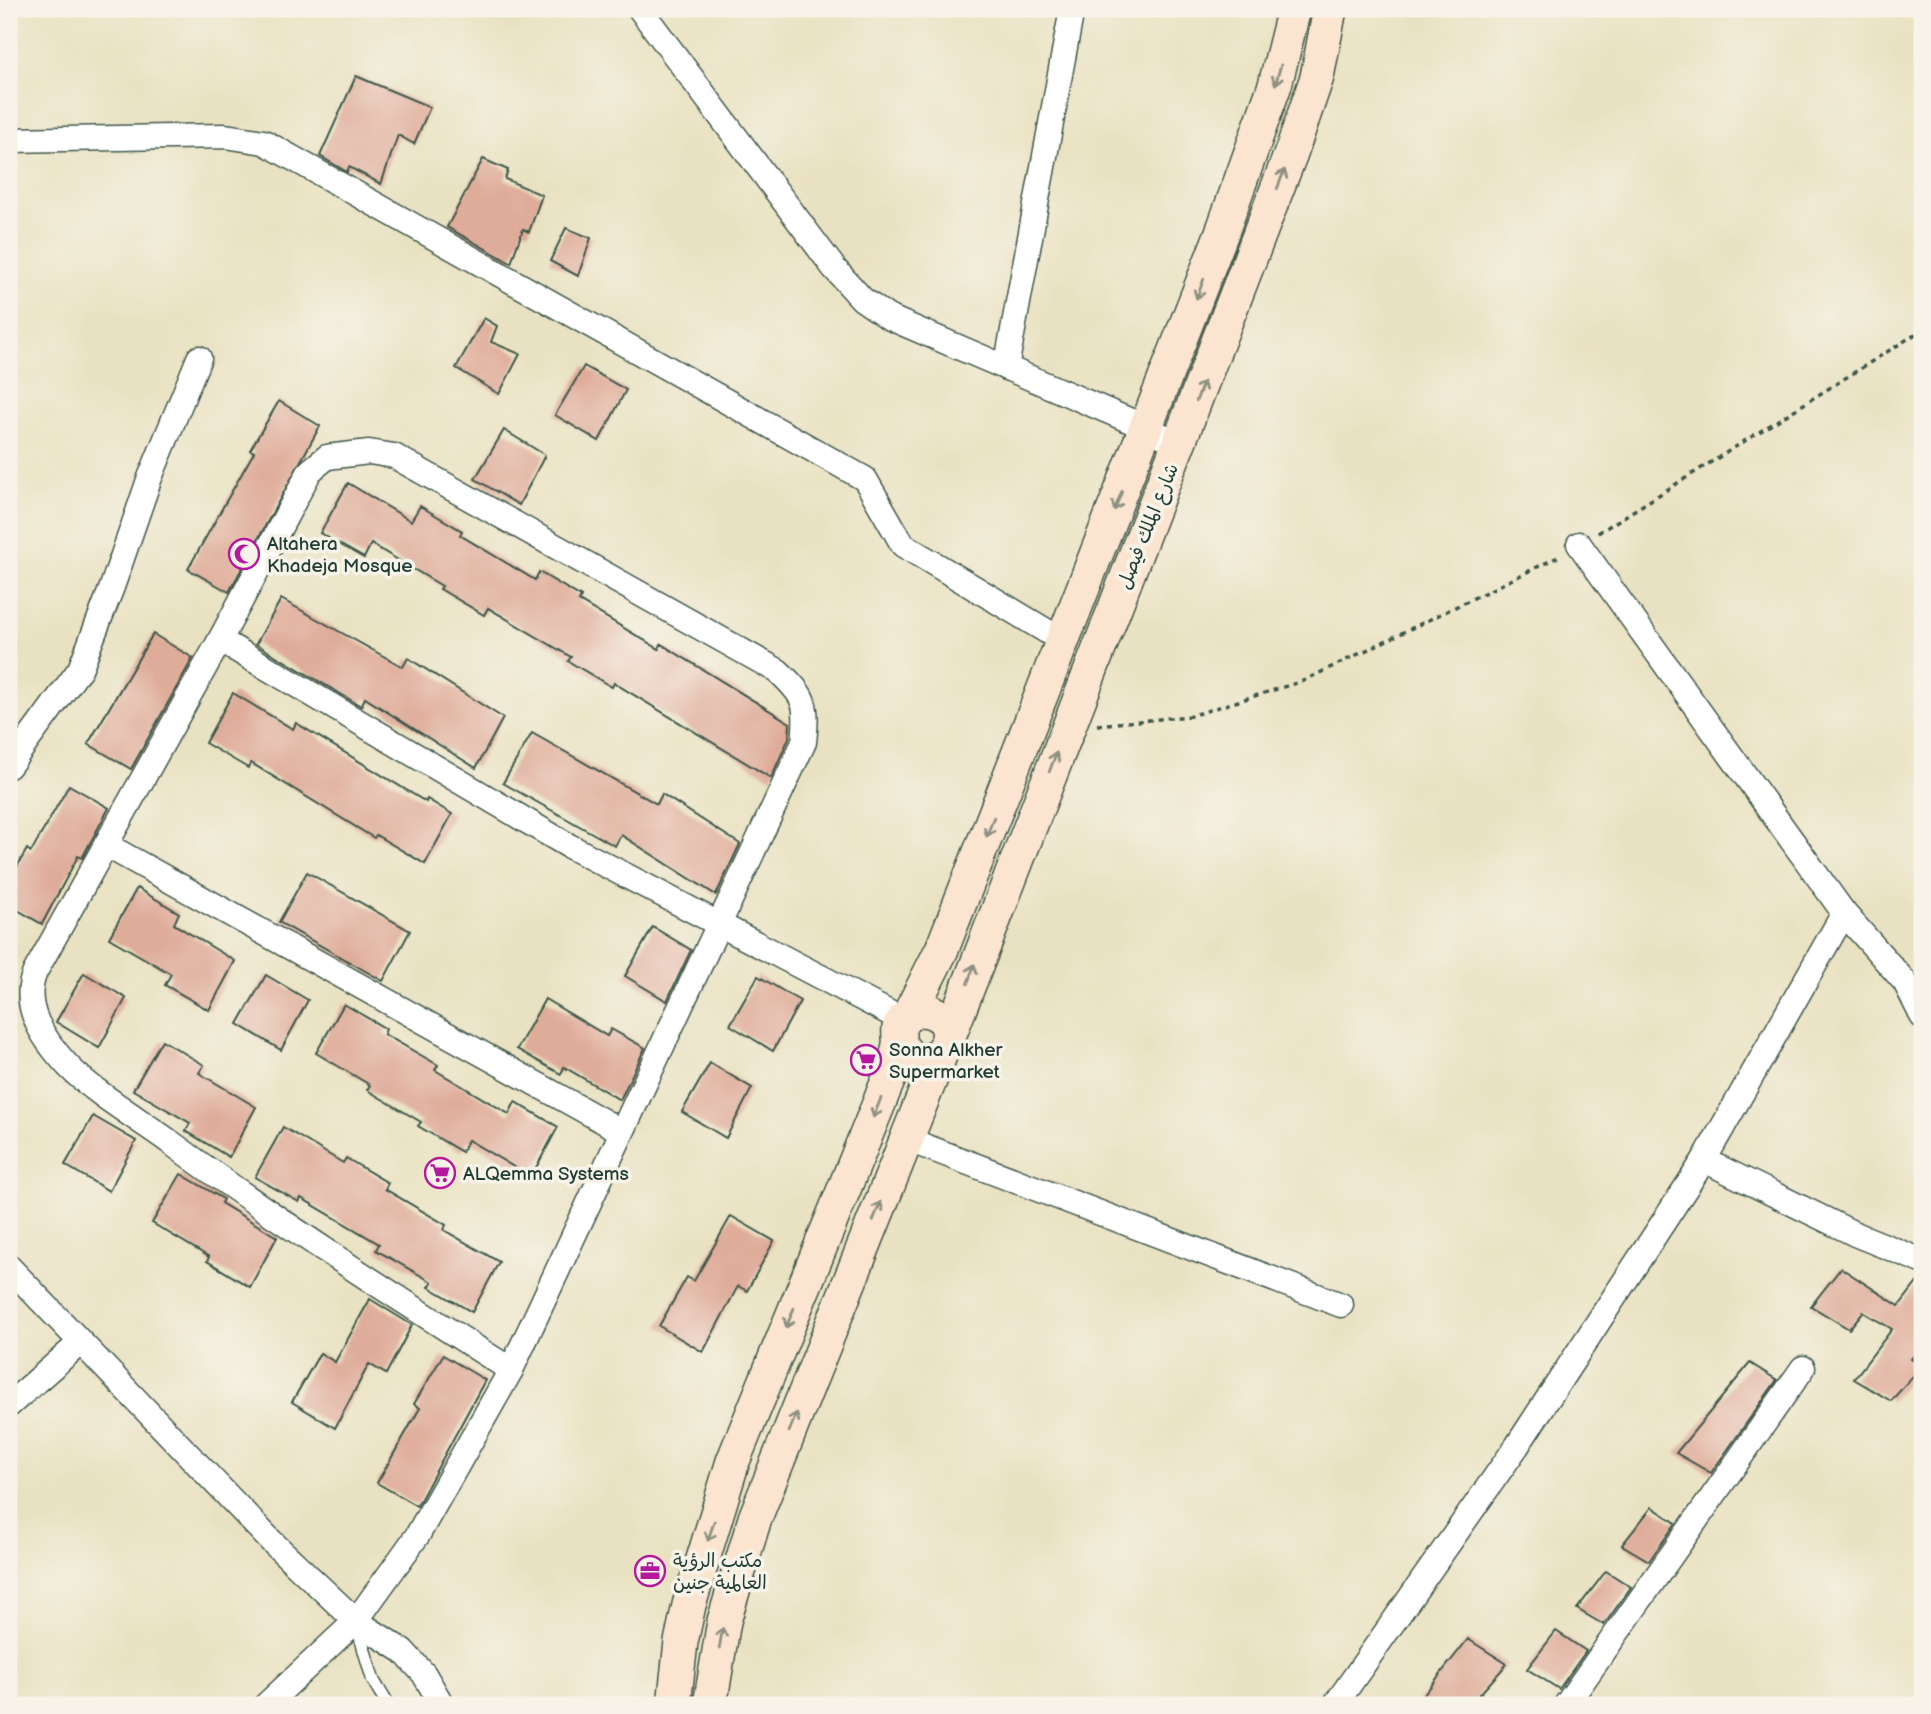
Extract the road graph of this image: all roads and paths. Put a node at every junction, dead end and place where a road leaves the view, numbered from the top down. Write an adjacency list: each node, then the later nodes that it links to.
1 (640, 9): 8 (street)
2 (1072, 9): 8 (street)
3 (1294, 9): 9 (main road, شارع الملك فيصل, one-way to 9)
4 (1330, 9): 10 (main road, شارع الملك فيصل, one-way to 4)
5 (9, 140): 13 (street)
6 (1922, 330): 11 (path)
7 (199, 358): 15 (street)
8 (1006, 368): 9 (street)
9 (1147, 428): 10 (street); 13 (main road, شارع الملك فيصل, one-way to 13)
10 (1179, 444): 14 (main road, شارع الملك فيصل)
11 (1579, 544): 14 (path); 17 (street)
12 (220, 640): 16 (street); 18 (street); 18 (street)
13 (1063, 640): 20 (main road, شارع الملك فيصل, one-way to 20)
14 (1067, 728): 21 (main road, شارع الملك فيصل, one-way to 14)
15 (9, 766)
16 (106, 845): 22 (street); 30 (street)
17 (1844, 913): 19 (street); 24 (street)
18 (719, 925): 20 (street); 22 (street)
19 (1922, 1016)
20 (904, 1026): 21 (main road); 36 (main road, شارع الملك فيصل, one-way to 36)
21 (945, 1046): 23 (main road, شارع الملك فيصل)
22 (621, 1131): 30 (street)
23 (906, 1139): 27 (street); 37 (main road, شارع الملك فيصل, one-way to 23)
24 (1704, 1160): 25 (street); 38 (street)
25 (1922, 1261)
26 (9, 1267): 28 (street)
27 (1341, 1305)
28 (80, 1343): 31 (street); 32 (street)
29 (1803, 1368): 39 (street)
30 (511, 1370): 32 (street)
31 (9, 1405)
32 (356, 1621): 33 (street); 34 (lane); 35 (street)
33 (266, 1705)
34 (388, 1705)
35 (442, 1705)
36 (674, 1705)
37 (710, 1705)
38 (1335, 1705)
39 (1566, 1705)

